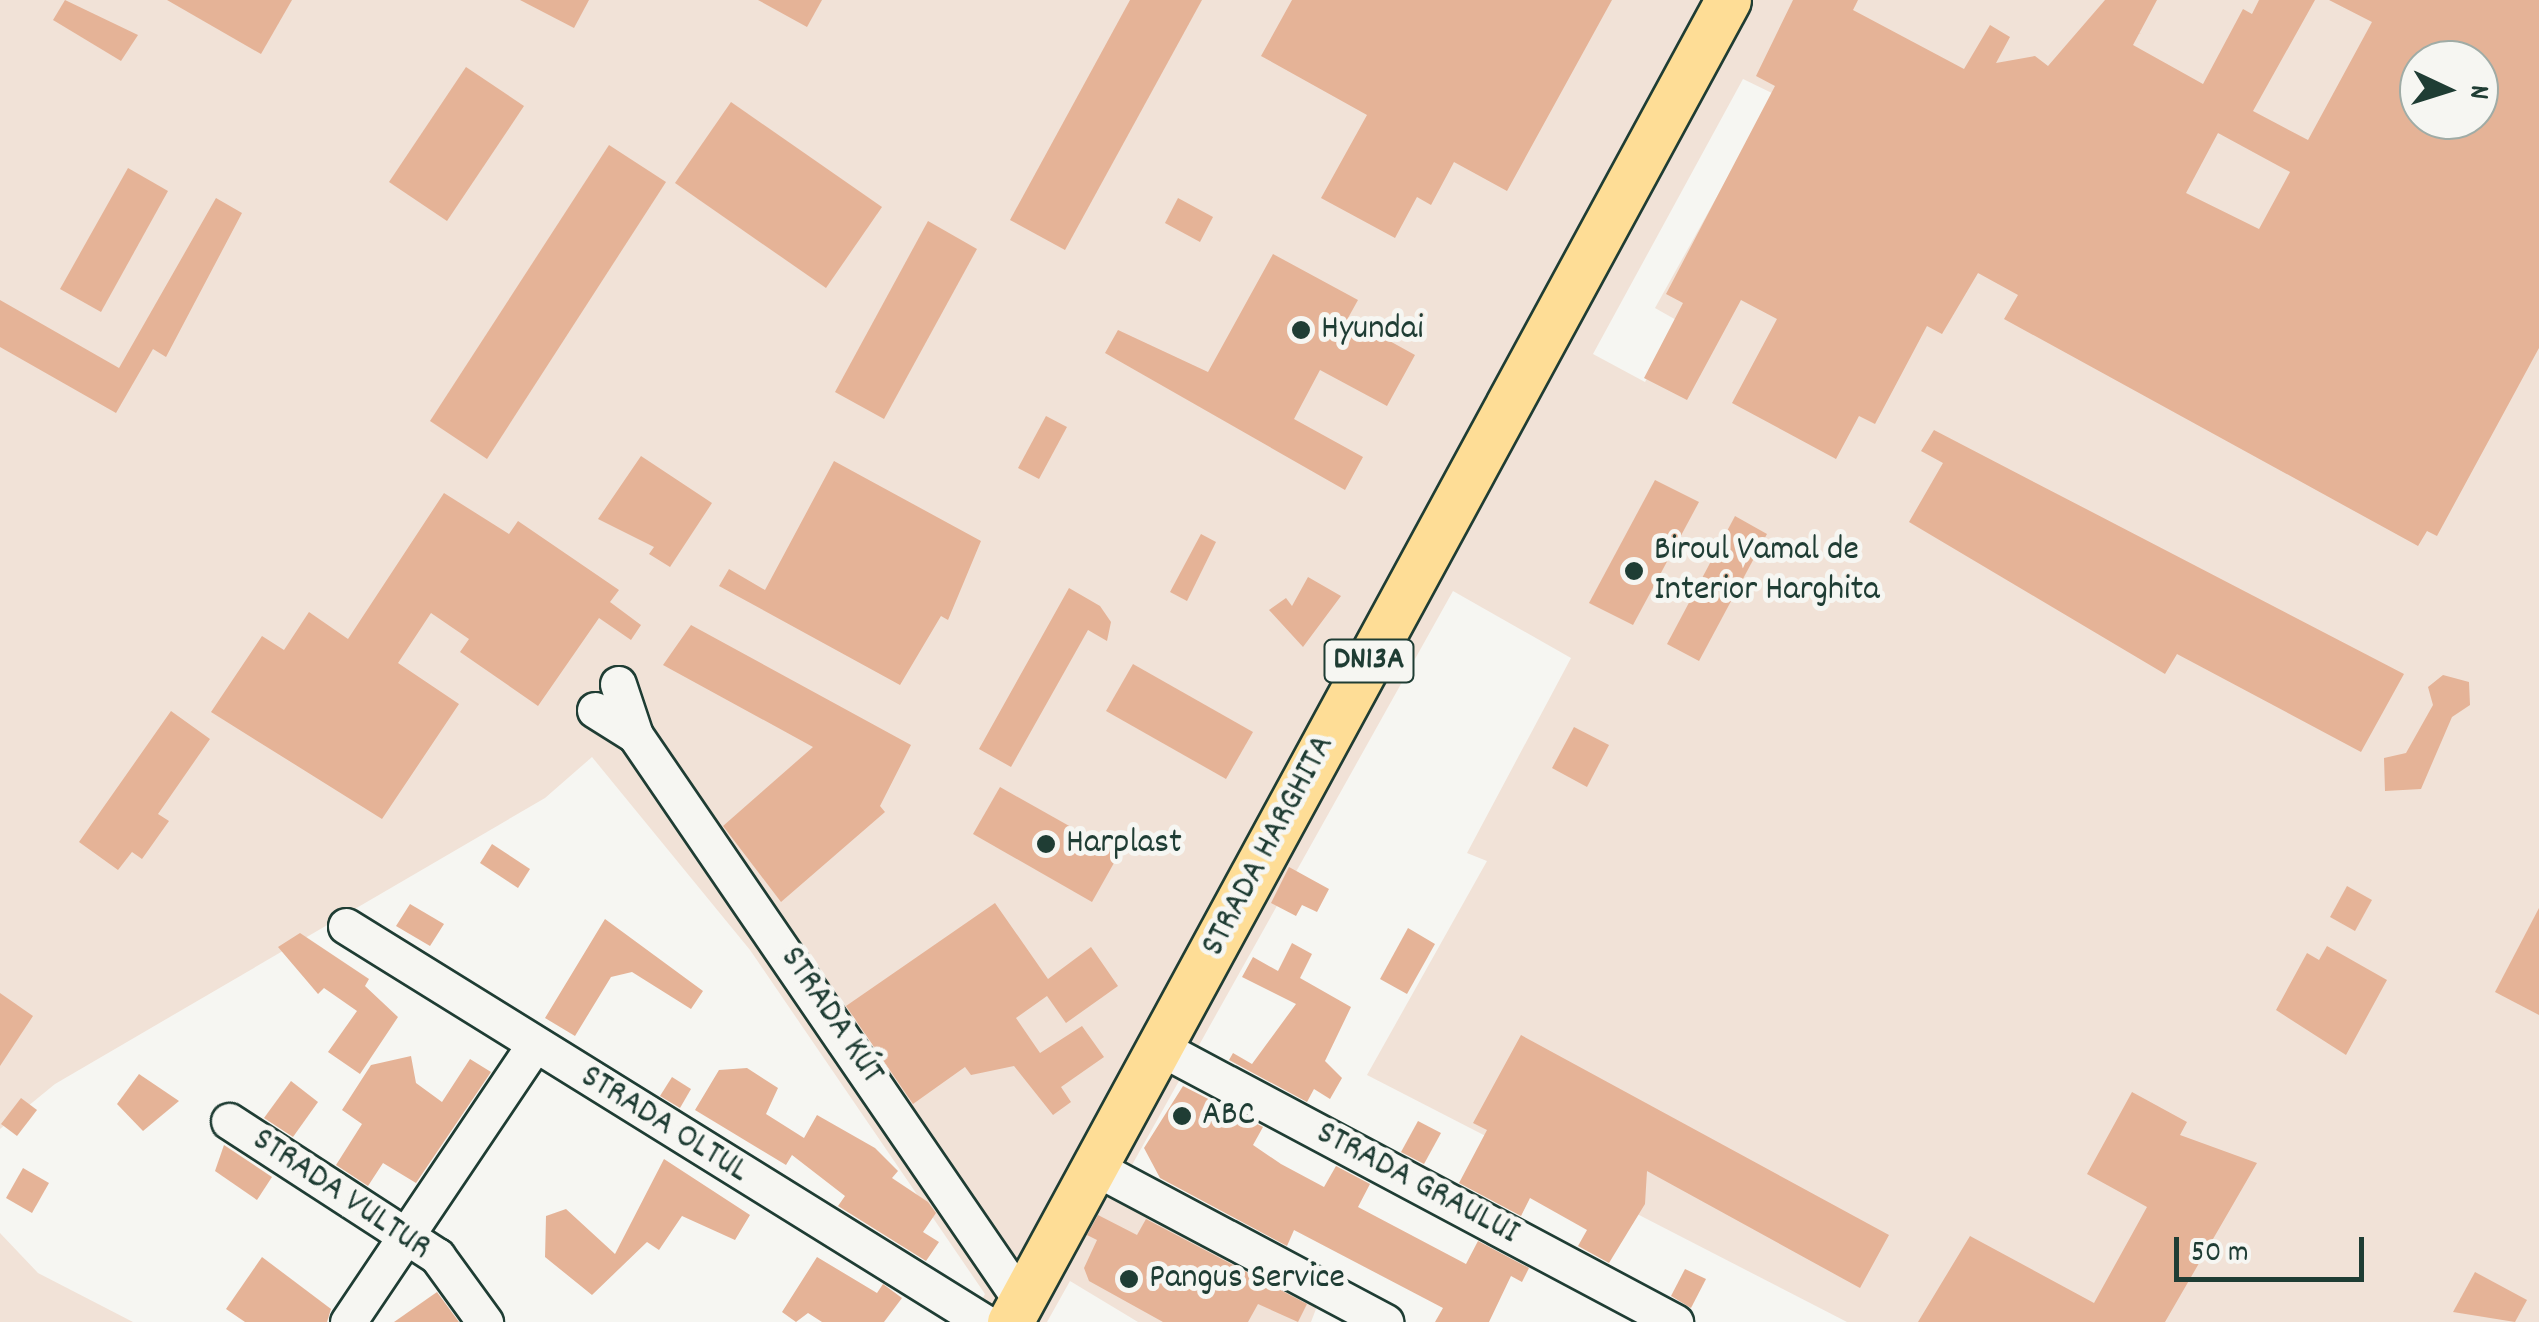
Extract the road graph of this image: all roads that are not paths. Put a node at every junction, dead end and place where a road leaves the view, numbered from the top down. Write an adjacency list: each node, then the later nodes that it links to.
1 (1728, 0): 5 (main road, STRADA HARGHITA / DN13A)
2 (606, 697): 9 (street, STRADA KÚT)
3 (346, 926): 4 (street, STRADA OLTUL)
4 (534, 1044): 8 (street); 9 (street, STRADA OLTUL)
5 (1159, 1047): 7 (main road, STRADA HARGHITA / DN13A); 13 (street, STRADA GRAULUI)
6 (229, 1121): 8 (street, STRADA VULTUR)
7 (1094, 1167): 9 (main road, STRADA HARGHITA / DN13A); 12 (street)
8 (409, 1235): 10 (street); 11 (street, STRADA VULTUR)
9 (1005, 1315)
10 (348, 1322)
11 (485, 1322)
12 (1385, 1322)
13 (1675, 1322)

